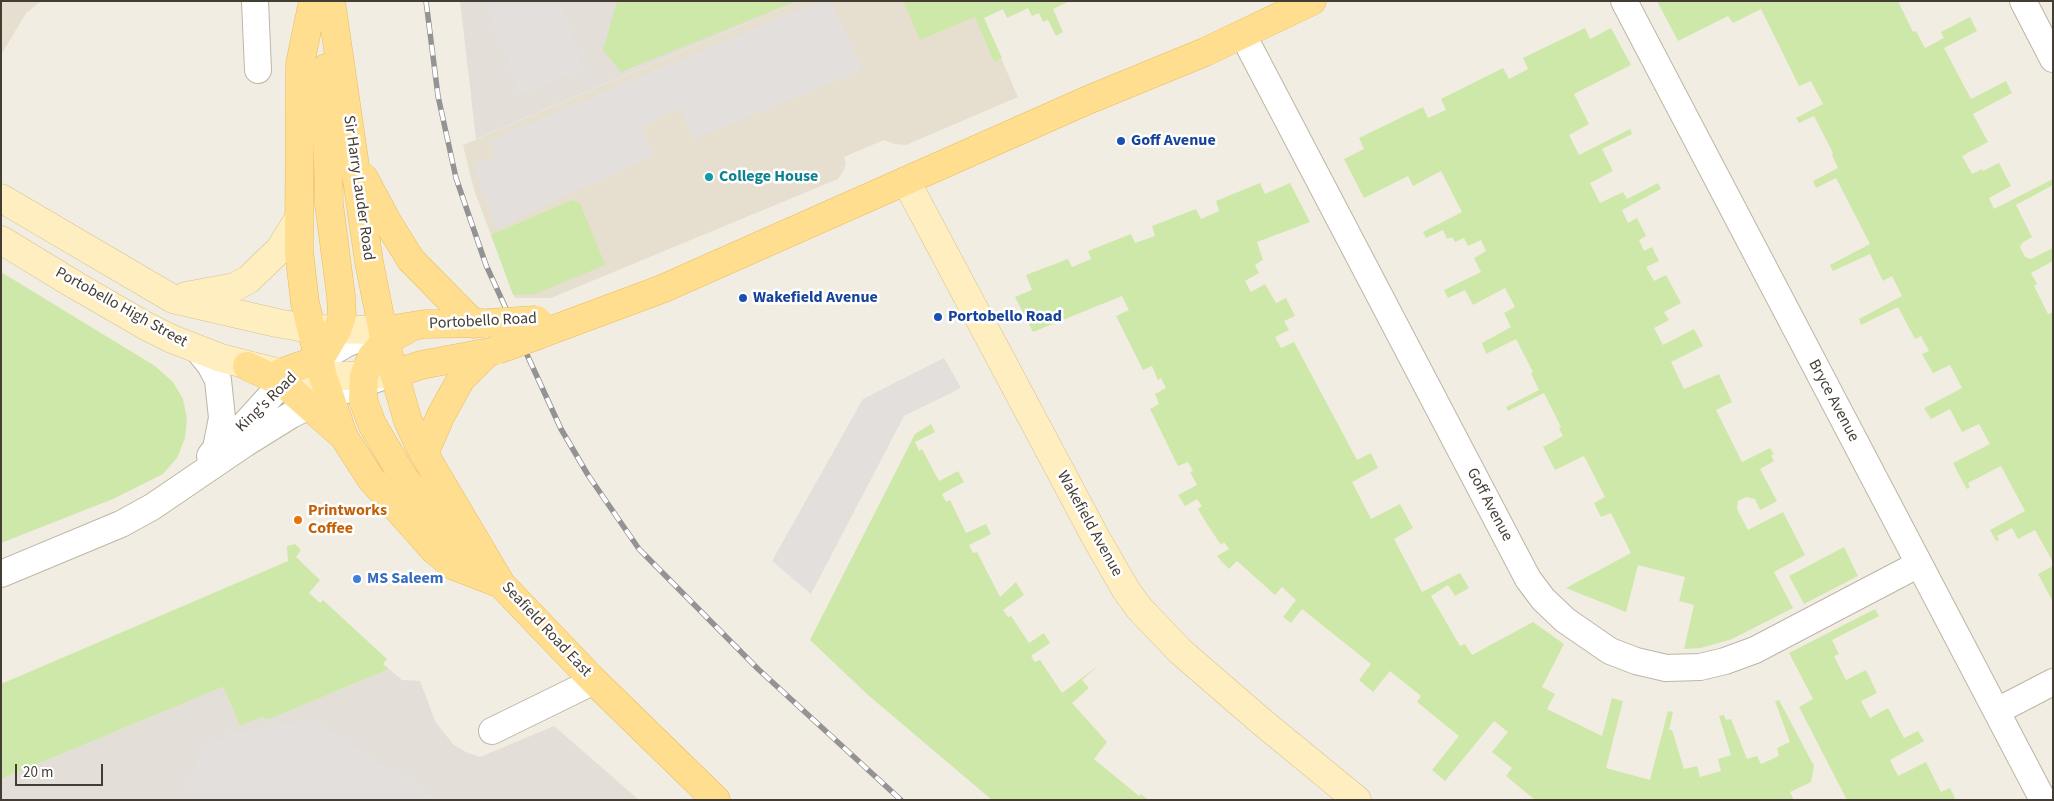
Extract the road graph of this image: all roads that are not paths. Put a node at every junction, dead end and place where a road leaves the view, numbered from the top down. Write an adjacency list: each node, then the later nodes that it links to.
1 (255, 1): 10 (street)
2 (313, 1): 14 (main road)
3 (325, 1): 19 (main road)
4 (331, 1): 11 (main road, Sir Harry Lauder Road)
5 (1312, 1): 8 (main road, Portobello Road)
6 (1624, 1): 29 (street, Bryce Avenue)
7 (2022, 1): 9 (street)
8 (1243, 35): 12 (main road, Portobello Road); 29 (street, Goff Avenue)
9 (2053, 59)
10 (258, 70)
11 (354, 159): 17 (main road); 20 (main road, Sir Harry Lauder Road)
12 (906, 181): 18 (main road, Portobello Road); 37 (main road, Wakefield Avenue)
13 (1, 198): 16 (main road)
14 (298, 220): 16 (main road); 19 (main road)
15 (1, 240): 21 (main road, Portobello High Street)
16 (172, 299): 19 (main road)
17 (481, 323): 18 (main road, Portobello Road, bridge); 20 (main road, Portobello Road)
18 (539, 327): 22 (main road, Portobello Road, bridge)
19 (324, 329): 20 (main road); 26 (main road)
20 (384, 336): 23 (main road, Sir Harry Lauder Road); 25 (main road); 26 (street, King's Road)
21 (198, 350): 24 (main road, Portobello High Street); 28 (street)
22 (492, 352): 23 (main road, Portobello Road); 27 (main road)
23 (394, 374): 25 (main road); 27 (main road, Seafield Road East)
24 (286, 377): 26 (main road); 26 (main road); 28 (street, King's Road)
25 (364, 379): 26 (main road); 31 (main road)
26 (320, 384): 28 (street, King's Road); 31 (main road)
27 (424, 454): 31 (main road, Seafield Road East)
28 (192, 481): 30 (street, King's Road)
29 (1919, 564): 34 (street, Bryce Avenue)
30 (1, 574)
31 (500, 584): 32 (main road, Seafield Road East)
32 (594, 681): 35 (street); 36 (main road, Seafield Road East)
33 (2053, 682): 34 (street)
34 (1997, 711): 38 (street, Bryce Avenue)
35 (492, 732)
36 (716, 800)
37 (1357, 800)
38 (2043, 800)

